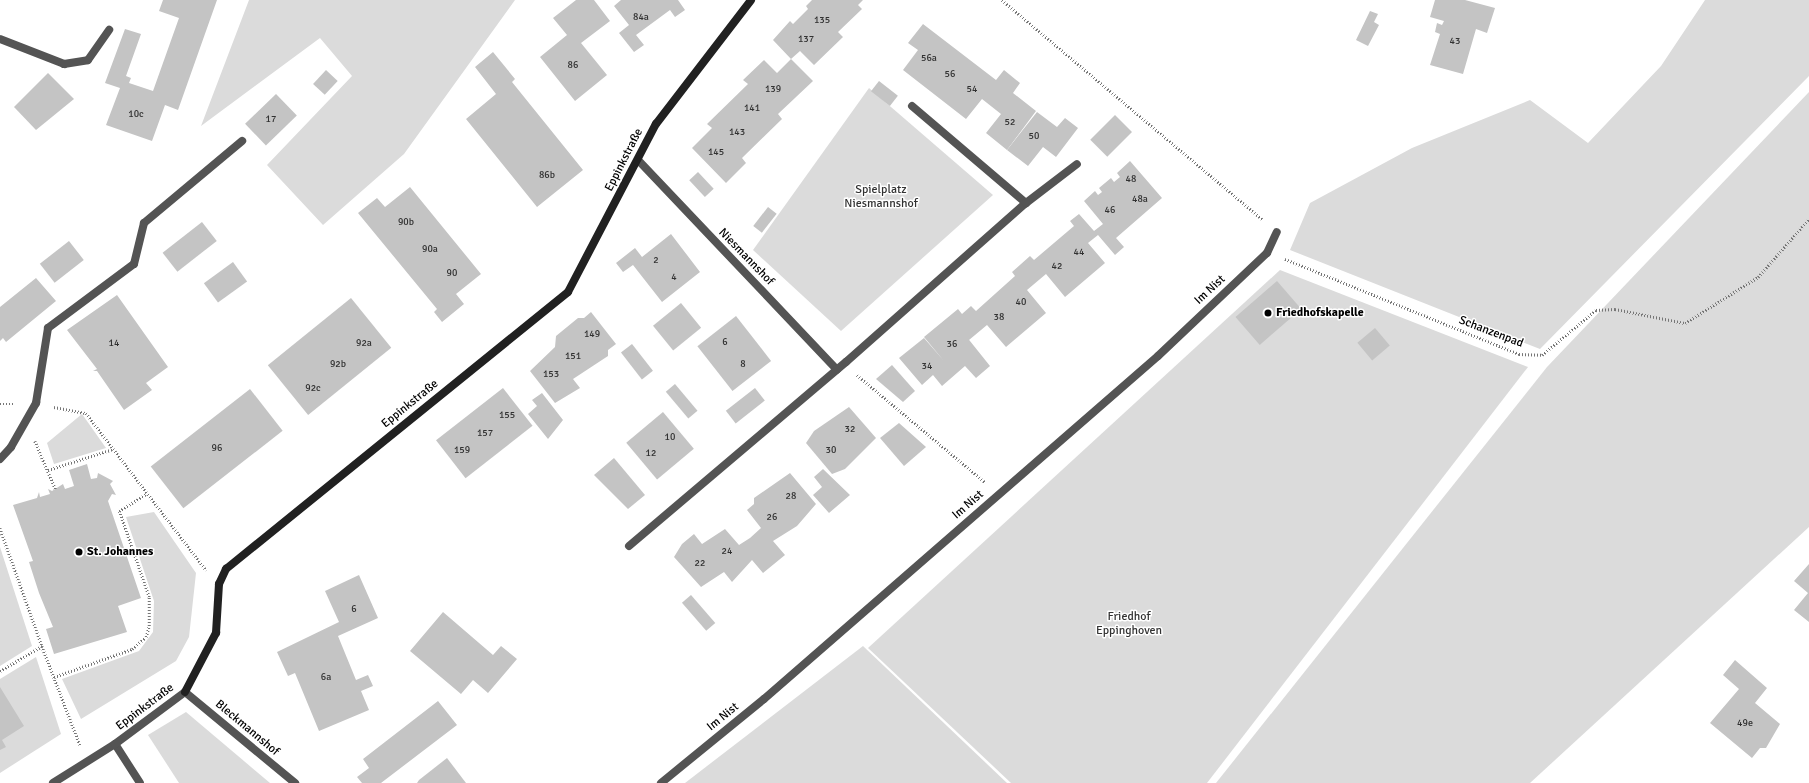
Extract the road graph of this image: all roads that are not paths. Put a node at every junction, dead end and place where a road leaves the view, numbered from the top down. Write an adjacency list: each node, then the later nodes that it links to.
1 (751, 0): 6 (street, Eppinkstraße)
2 (109, 30): 3 (street)
3 (0, 39)
4 (912, 106): 8 (street)
5 (242, 141): 11 (street)
6 (638, 160): 10 (street, Niesmannshof); 13 (street, Eppinkstraße)
7 (1077, 164): 8 (street)
8 (1026, 203): 10 (street)
9 (1277, 232): 18 (street, Im Nist)
10 (837, 370): 12 (street)
11 (0, 459)
12 (629, 546)
13 (185, 692): 14 (street, Eppinkstraße); 17 (street, Bleckmannshof)
14 (115, 744): 15 (street, Eppinkstraße); 16 (street)
15 (53, 783)
16 (140, 783)
17 (295, 783)
18 (661, 783)

